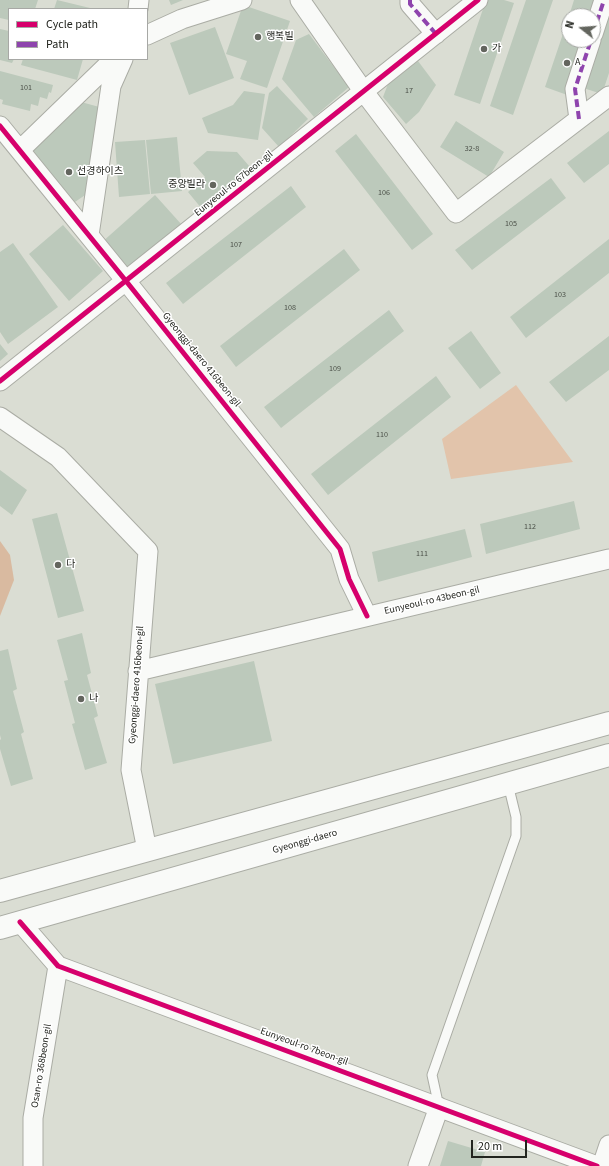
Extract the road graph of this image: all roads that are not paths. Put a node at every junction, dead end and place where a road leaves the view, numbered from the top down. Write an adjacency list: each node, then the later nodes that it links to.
1 (242, 0): 6 (street)
2 (300, 0): 10 (street)
3 (410, 0): 5 (street)
4 (478, 0): 5 (street, Eunyeoul-ro 67beon-gil)
5 (436, 34): 10 (street, Eunyeoul-ro 67beon-gil)
6 (148, 35)
7 (588, 48): 12 (street)
8 (113, 60): 14 (street)
9 (123, 60): 15 (street)
10 (364, 92): 12 (street); 16 (street, Eunyeoul-ro 67beon-gil)
11 (609, 96): 12 (street)
12 (579, 119)
13 (0, 126): 14 (street, Gyeonggi-daero 416beon-gil)
14 (20, 150): 15 (street, Gyeonggi-daero 416beon-gil)
15 (89, 235): 16 (street, Gyeonggi-daero 416beon-gil)
16 (126, 281): 17 (street, Eunyeoul-ro 67beon-gil); 20 (street, Gyeonggi-daero 416beon-gil)
17 (0, 381)
18 (0, 417): 21 (street, Gyeonggi-daero 416beon-gil)
19 (609, 559): 20 (street, Eunyeoul-ro 43beon-gil)
20 (367, 616): 21 (street, Eunyeoul-ro 43beon-gil)
21 (138, 671): 25 (street, Gyeonggi-daero 416beon-gil)
22 (609, 723): 25 (main road)
23 (609, 755): 24 (main road, Gyeonggi-daero)
24 (508, 784): 27 (main road, Gyeonggi-daero); 29 (lane)
25 (147, 850): 26 (main road)
26 (0, 891)
27 (10, 925): 28 (street, Eunyeoul-ro 7beon-gil)
28 (58, 966): 29 (street, Eunyeoul-ro 7beon-gil); 31 (street, Osan-ro 368beon-gil)
29 (439, 1107): 32 (street); 33 (street, Eunyeoul-ro 7beon-gil)
30 (609, 1145): 34 (street)
31 (34, 1166)
32 (418, 1166)
33 (597, 1166)
34 (602, 1166)

